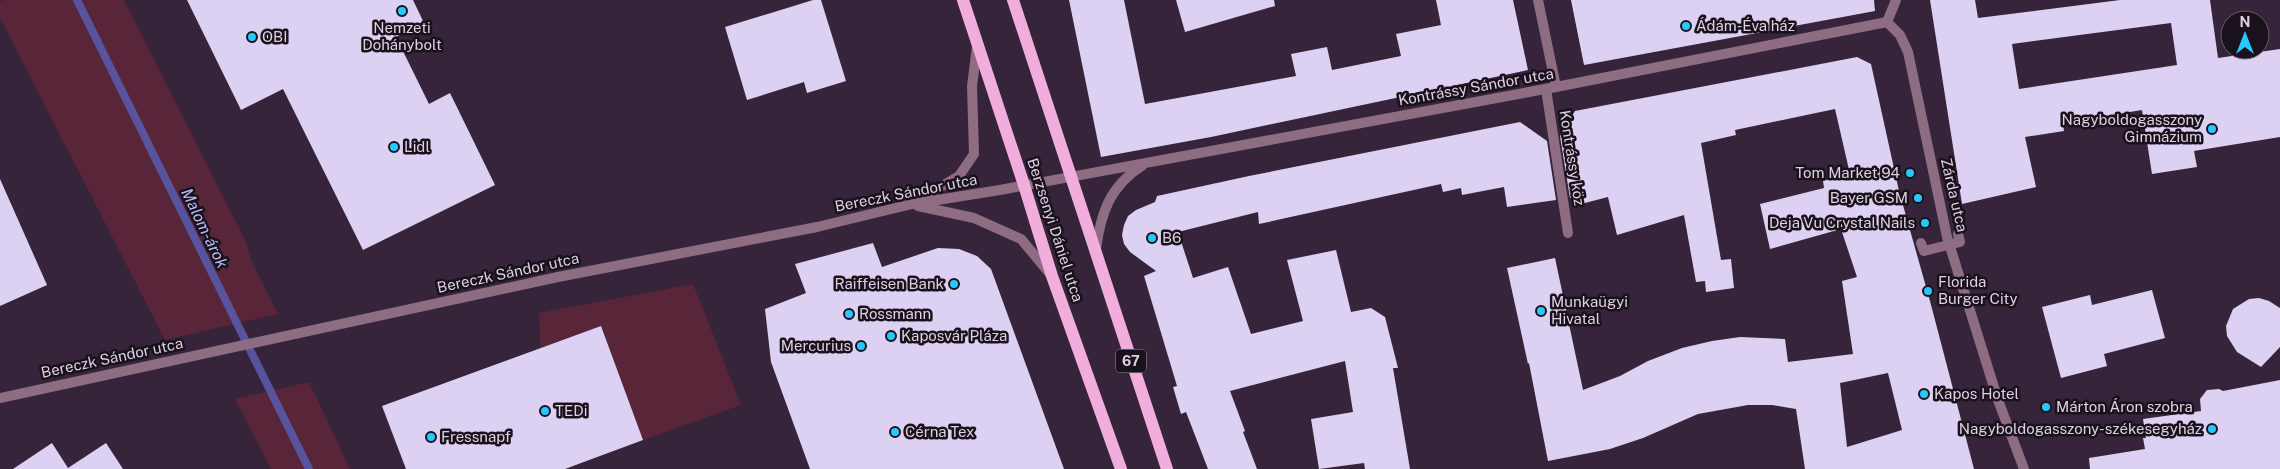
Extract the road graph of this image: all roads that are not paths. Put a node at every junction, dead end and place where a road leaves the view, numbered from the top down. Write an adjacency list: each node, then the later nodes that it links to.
1 (963, 0): 6 (main road, Berzsenyi Dániel utca)
2 (1013, 0): 9 (main road, Berzsenyi Dániel utca / 67)
3 (1538, 0): 7 (street, Kontrássy köz)
4 (1896, 0): 5 (street)
5 (1887, 22): 7 (street, Kontrássy Sándor utca); 14 (street, Zárda utca)
6 (977, 46): 10 (main road, Berzsenyi Dániel utca); 11 (street)
7 (1551, 88): 8 (street, Kontrássy Sándor utca); 12 (street, Kontrássy köz)
8 (1146, 163): 9 (street, Kontrássy Sándor utca); 16 (street)
9 (1071, 176): 10 (street, Bereczk Sándor utca); 16 (main road, Berzsenyi Dániel utca / 67)
10 (1024, 185): 11 (street, Bereczk Sándor utca); 17 (main road, Berzsenyi Dániel utca)
11 (912, 204): 17 (street); 18 (street, Bereczk Sándor utca)
12 (1568, 233)
13 (1958, 234): 14 (street)
14 (1949, 241): 15 (street); 21 (street, Zárda utca)
15 (1921, 243)
16 (1095, 254): 20 (main road, Berzsenyi Dániel utca / 67)
17 (1052, 276): 19 (main road, Berzsenyi Dániel utca)
18 (0, 398)
19 (1121, 469)
20 (1167, 469)
21 (2024, 469)

